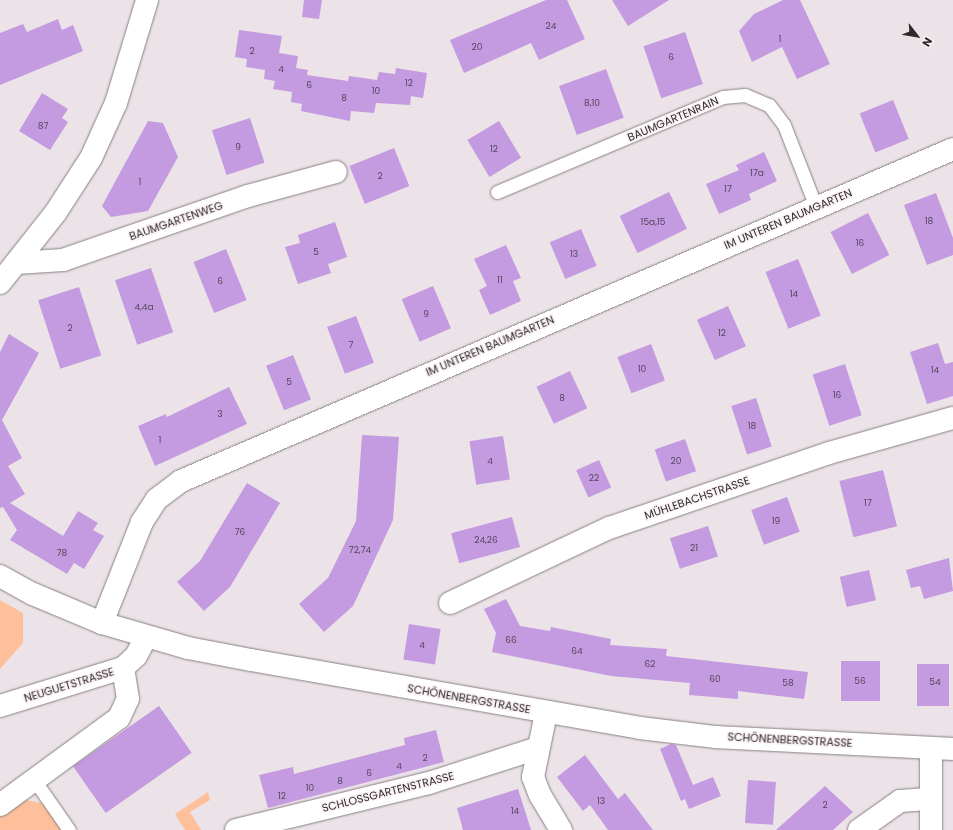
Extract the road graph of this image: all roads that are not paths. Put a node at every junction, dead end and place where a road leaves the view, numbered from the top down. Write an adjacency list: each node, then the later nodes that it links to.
1 (147, 0): 6 (street)
2 (953, 149): 5 (street, IM UNTEREN BAUMGARTEN)
3 (336, 172): 6 (street, BAUMGARTENWEG)
4 (498, 192): 5 (lane, BAUMGARTENRAIN)
5 (816, 207): 11 (street, IM UNTEREN BAUMGARTEN)
6 (16, 263): 7 (street)
7 (0, 283)
8 (953, 418): 10 (street, MÜHLEBACHSTRASSE)
9 (0, 576): 11 (street, SCHÖNENBERGSTRASSE)
10 (450, 603)
11 (102, 622): 12 (street, SCHÖNENBERGSTRASSE)
12 (146, 637): 13 (street, NEUGUETSTRASSE); 15 (street, SCHÖNENBERGSTRASSE)
13 (123, 668): 14 (street, NEUGUETSTRASSE); 19 (street)
14 (0, 706)
15 (546, 713): 16 (street); 17 (street, SCHÖNENBERGSTRASSE)
16 (538, 748): 23 (street, SCHLOSSGARTENSTRASSE); 24 (street)
17 (931, 748): 18 (street, SCHÖNENBERGSTRASSE); 20 (street)
18 (953, 748)
19 (35, 781): 21 (street); 22 (lane)
20 (931, 799): 25 (street); 26 (street)
21 (0, 805)
22 (69, 830)
23 (236, 830)
24 (561, 830)
25 (859, 830)
26 (931, 830)

